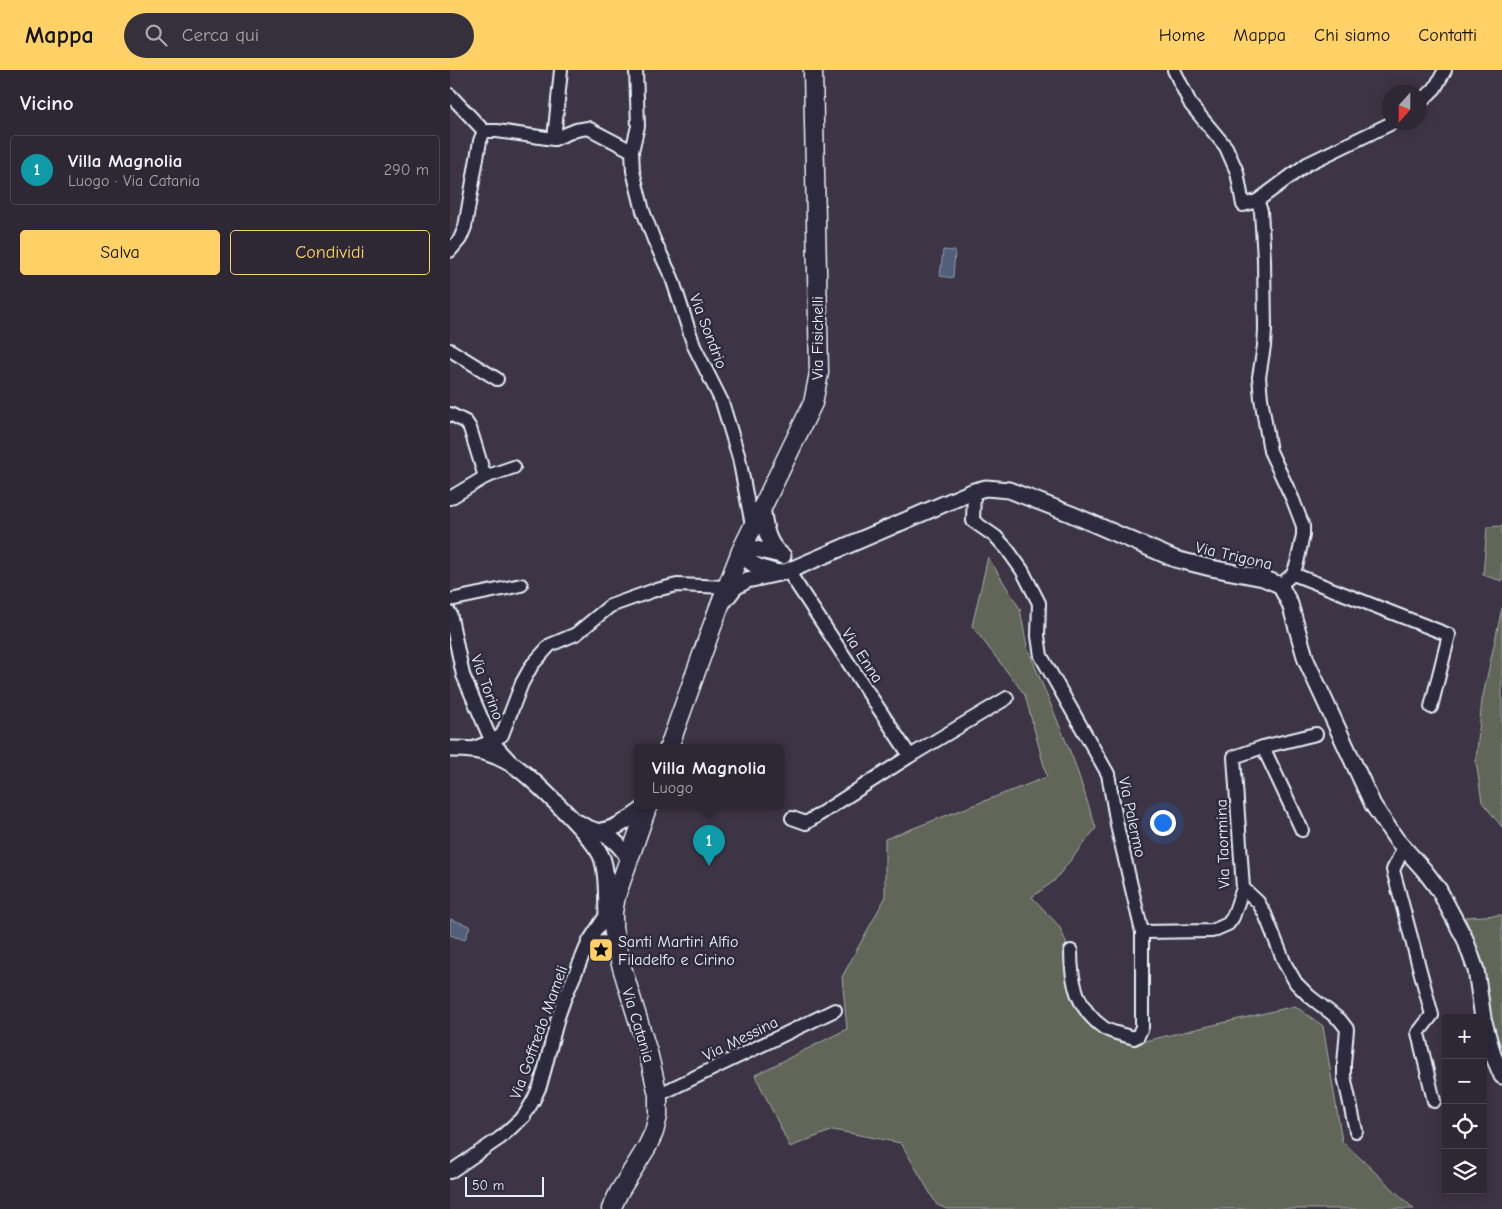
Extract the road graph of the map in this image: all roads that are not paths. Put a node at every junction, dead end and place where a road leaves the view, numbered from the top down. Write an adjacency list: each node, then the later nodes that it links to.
1 (561, 70): 10 (street)
2 (636, 70): 11 (street, Via Sondrio)
3 (813, 70): 21 (main road, Via Fisichelli)
4 (1174, 70): 12 (street)
5 (1445, 70): 7 (street)
6 (450, 94): 9 (street)
7 (1427, 97)
8 (1382, 128): 12 (street)
9 (484, 131): 10 (street); 13 (street)
10 (554, 139): 11 (street)
11 (632, 151): 22 (street, Via Sondrio)
12 (1257, 201): 27 (street, Via Trigona)
13 (450, 251)
14 (450, 350): 15 (street)
15 (497, 379)
16 (450, 414): 18 (street)
17 (514, 467): 18 (street)
18 (485, 477): 20 (street)
19 (974, 491): 25 (street, Via Trigona); 29 (street, Via Trigona); 56 (street, Via Palermo)
20 (450, 498)
21 (762, 507): 22 (main road, Via Fisichelli); 24 (street)
22 (752, 525): 23 (main road, Via Fisichelli)
23 (741, 551): 24 (street); 26 (street); 30 (main road, Via Fisichelli)
24 (781, 555): 25 (street)
25 (808, 563): 26 (street, Via Trigona)
26 (784, 572): 32 (street, Via Trigona); 42 (street, Via Enna)
27 (1293, 574): 29 (street, Via Trigona); 35 (street)
28 (521, 585): 31 (street)
29 (1280, 585): 50 (street)
30 (727, 587): 32 (main road); 37 (street)
31 (450, 600)
32 (718, 610): 38 (main road)
33 (450, 619): 37 (street, Via Torino)
34 (1007, 698): 42 (street)
35 (1430, 707)
36 (1316, 734): 39 (street, Via Taormina)
37 (492, 741): 41 (street); 43 (street, Via Torino)
38 (670, 744)
39 (1263, 747): 48 (street); 53 (street, Via Taormina)
40 (450, 749): 41 (street)
41 (472, 749): 43 (street)
42 (910, 756): 47 (street)
43 (514, 765): 46 (street)
44 (642, 809): 49 (street)
45 (647, 809): 52 (main road, Via Catania)
46 (566, 813): 49 (street); 51 (street)
47 (792, 818)
48 (1302, 830)
49 (597, 832): 52 (street)
50 (1404, 847): 61 (street); 63 (street)
51 (596, 848): 52 (street); 54 (street)
52 (629, 858): 54 (main road, Via Catania)
53 (1243, 888): 56 (street, Via Taormina); 64 (street)
54 (611, 897): 55 (main road, Via Catania); 57 (street, Via Goffredo Mameli)
55 (610, 922): 57 (street); 58 (main road, Via Catania)
56 (1142, 932): 59 (street, Via Palermo)
57 (593, 942): 58 (street); 65 (street, Via Goffredo Mameli)
58 (616, 946): 62 (main road, Via Catania)
59 (1071, 951)
60 (835, 1010): 62 (street, Via Messina)
61 (1502, 1076)
62 (658, 1095): 66 (main road, Via Catania)
63 (1434, 1101)
64 (1356, 1131)
65 (450, 1172)
66 (611, 1209)

